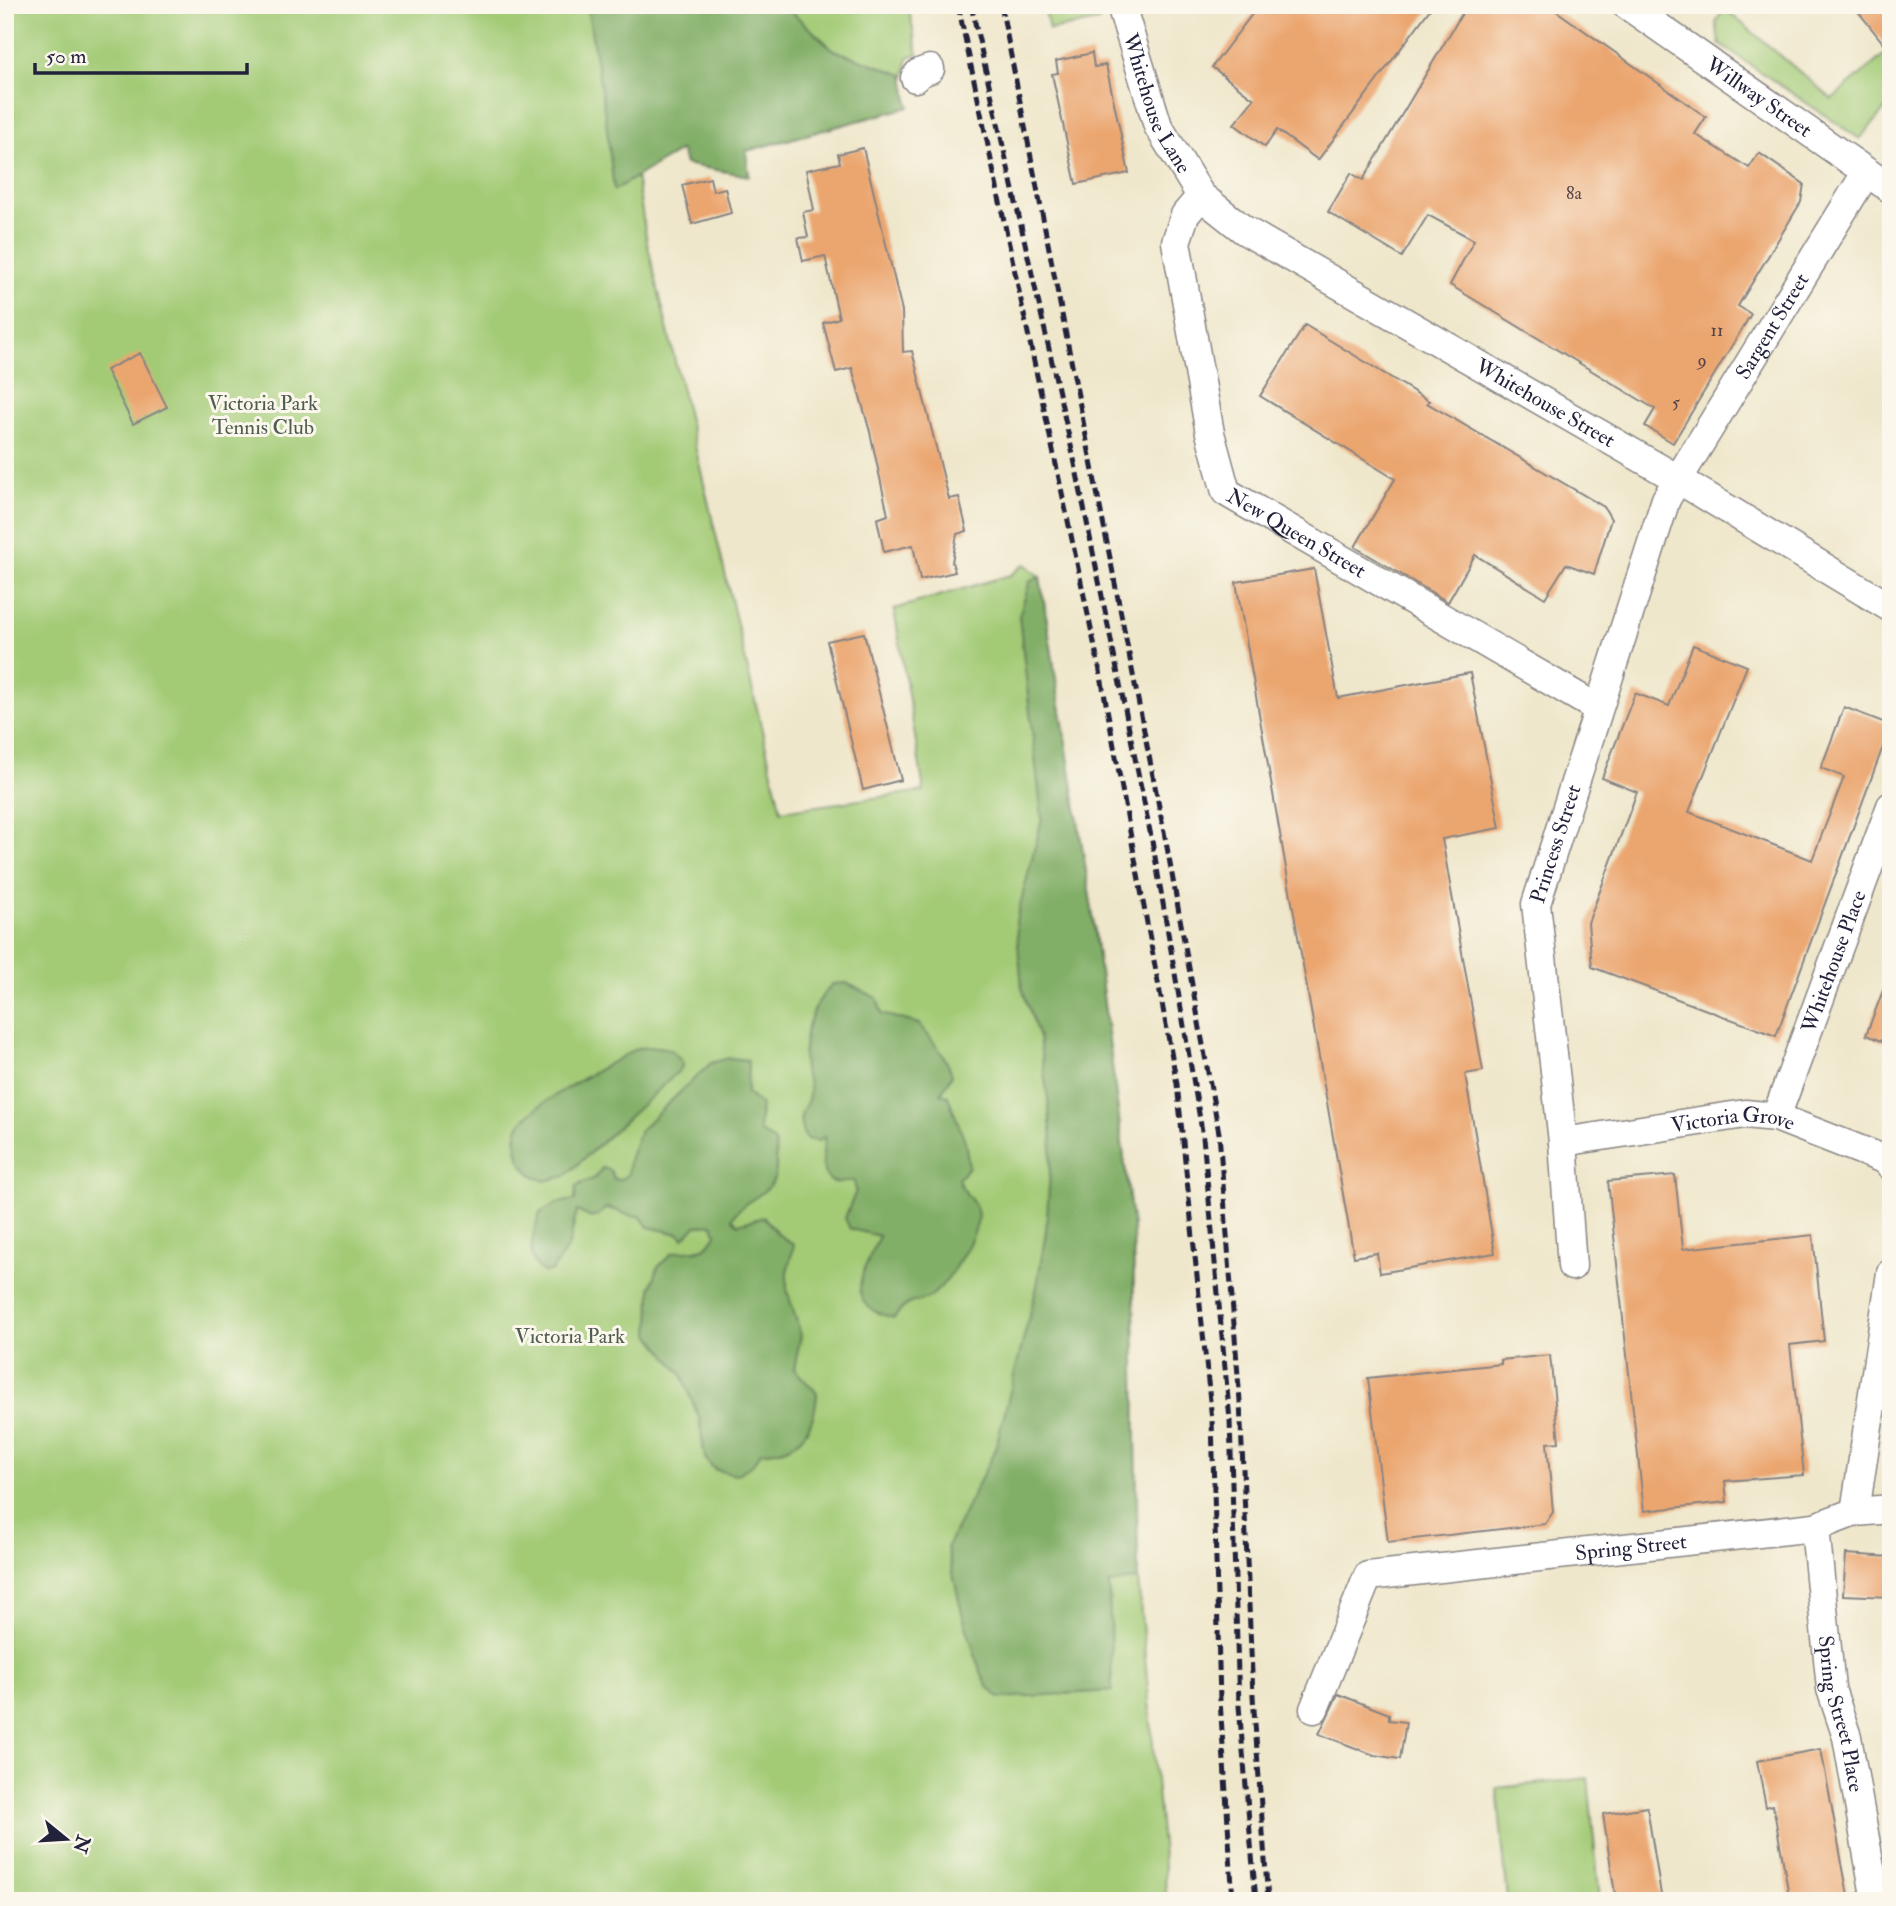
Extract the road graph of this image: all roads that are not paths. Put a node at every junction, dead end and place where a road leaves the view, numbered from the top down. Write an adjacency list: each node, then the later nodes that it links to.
1 (1121, 5): 5 (street, Whitehouse Lane)
2 (1627, 5): 3 (street, Willway Street)
3 (1866, 173): 4 (street, Willway Street); 6 (street, Sargent Street)
4 (1891, 188)
5 (1201, 196): 6 (street, Whitehouse Street); 8 (street, New Queen Street)
6 (1678, 480): 7 (street, Whitehouse Street); 8 (street, Princess Street)
7 (1891, 608)
8 (1597, 708): 11 (street, Princess Street)
9 (1891, 806): 10 (street, Whitehouse Place)
10 (1776, 1117): 11 (street, Victoria Grove); 12 (street, Victoria Grove)
11 (1563, 1142): 13 (street, Princess Street)
12 (1891, 1166)
13 (1572, 1266)
14 (1891, 1273): 16 (street)
15 (1891, 1508): 16 (street, Spring Street)
16 (1855, 1512): 17 (street, Spring Street)
17 (1815, 1527): 18 (street, Spring Street); 19 (street, Spring Street Place)
18 (1314, 1709)
19 (1875, 1901)

